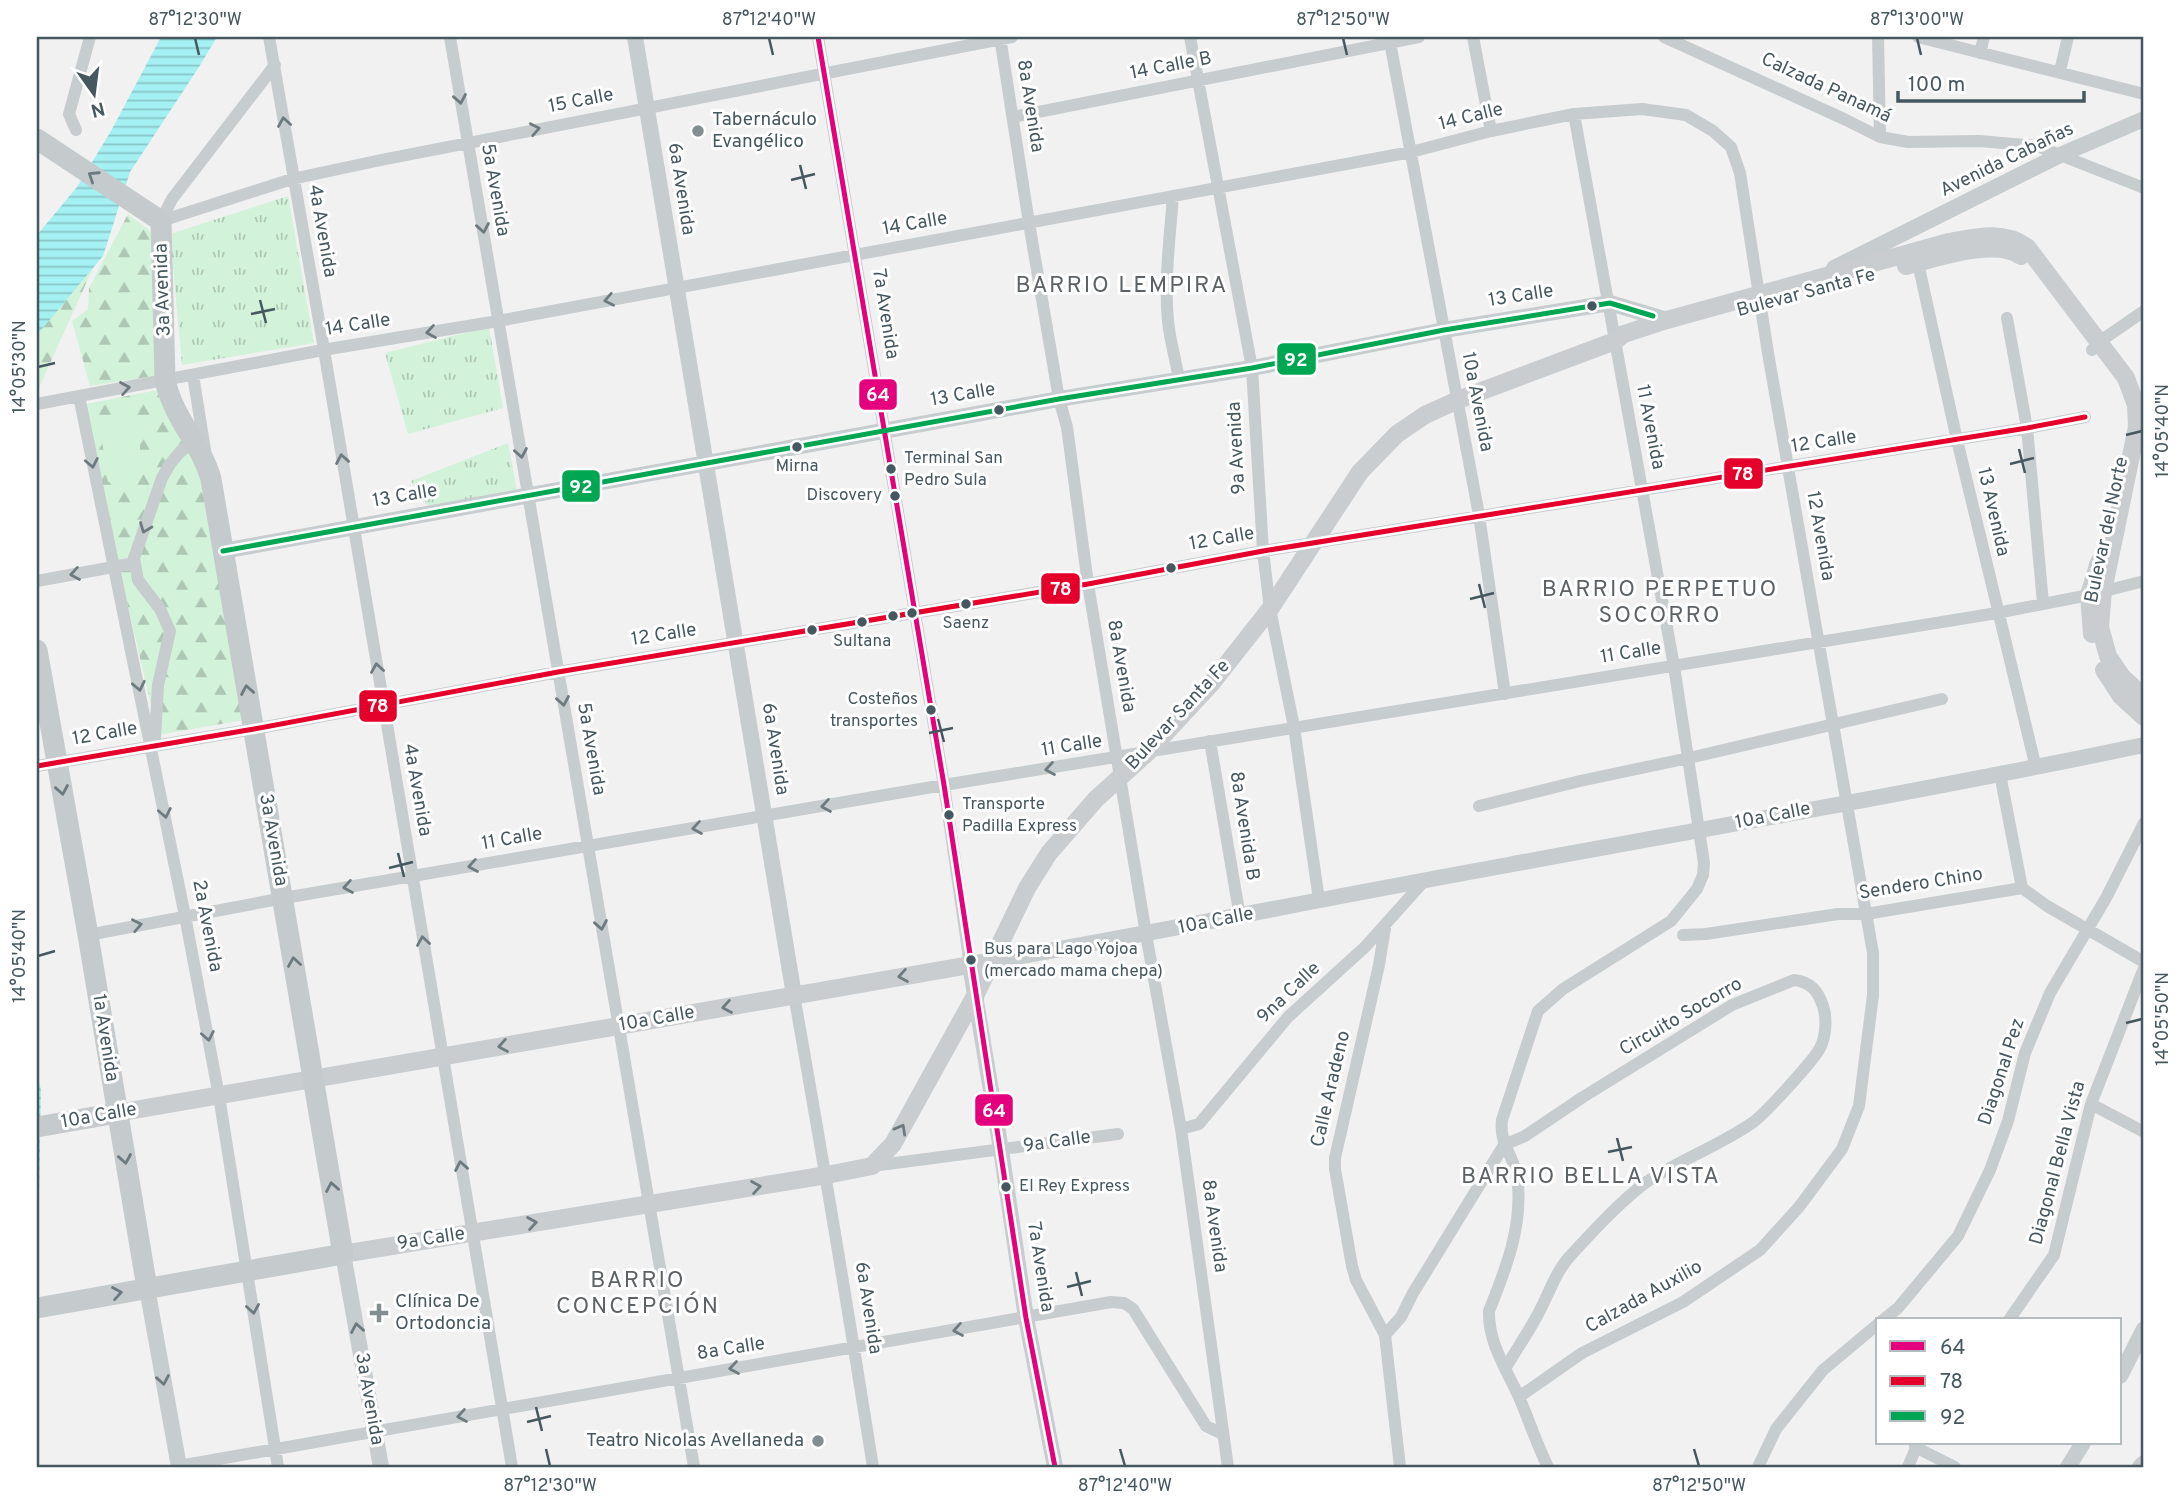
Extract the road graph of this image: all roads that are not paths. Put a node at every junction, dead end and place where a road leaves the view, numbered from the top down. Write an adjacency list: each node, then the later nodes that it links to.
1 (90, 37): 26 (street)
2 (269, 37): 17 (street, 4a Avenida)
3 (450, 37): 31 (street, 5a Avenida, one-way to 31)
4 (635, 37): 22 (street, 6a Avenida)
5 (818, 37): 19 (street, 7a Avenida)
6 (1190, 37): 20 (street, 9a Avenida)
7 (1419, 37): 15 (street, 14 Calle B)
8 (1473, 37): 27 (street)
9 (1664, 37): 29 (street, Calzada Panamá)
10 (1878, 37): 29 (street)
11 (1918, 37): 16 (street)
12 (1984, 37): 16 (street)
13 (2068, 37): 18 (street)
14 (1004, 38): 19 (street, 15 Calle); 24 (street, 8a Avenida)
15 (1390, 39): 20 (street, 14 Calle B); 32 (street, 10a Avenida)
16 (1980, 52): 18 (street)
17 (275, 65): 34 (street, 4a Avenida, one-way to 17); 38 (street, 3a Avenida)
18 (2060, 71): 21 (street)
19 (824, 74): 22 (street, 15 Calle); 42 (street, 7a Avenida)
20 (1198, 80): 24 (street, 14 Calle B); 35 (street, 9a Avenida)
21 (2144, 94)
22 (646, 107): 31 (street, 15 Calle, one-way to 22); 47 (street, 6a Avenida)
23 (1574, 114): 27 (street, 14 Calle); 28 (street, 14 Calle); 49 (street, 11 Avenida)
24 (1013, 117): 39 (street, 8a Avenida)
25 (2144, 119): 33 (street, Avenida Cabañas)
26 (76, 130)
27 (1491, 131): 32 (street, 14 Calle)
28 (1713, 131): 48 (street, 12 Avenida)
29 (1880, 137): 33 (street, Calzada Panamá)
30 (38, 140): 38 (main road, one-way to 30)
31 (468, 143): 34 (street, 15 Calle); 53 (street, 5a Avenida, one-way to 53)
32 (1411, 152): 35 (street, 14 Calle); 54 (street, 10a Avenida)
33 (2060, 155): 36 (street, Calzada Panamá); 40 (street, Avenida Cabañas)
34 (292, 179): 38 (street, 15 Calle); 57 (street, 4a Avenida)
35 (1219, 187): 37 (street, 14 Calle); 58 (street, 9a Avenida)
36 (2144, 188)
37 (1173, 196): 39 (street, 14 Calle); 61 (street)
38 (153, 216): 60 (main road, 3a Avenida)
39 (1029, 223): 42 (street, 14 Calle); 63 (street, 8a Avenida)
40 (1890, 241): 44 (street, Avenida Cabañas); 45 (street, Avenida Cabañas)
41 (1997, 242): 43 (main road, Bulevar Santa Fe); 44 (main road, Bulevar Santa Fe); 56 (main road, Bulevar del Norte)
42 (854, 254): 47 (street, 14 Calle); 69 (street, 7a Avenida)
43 (1918, 263): 46 (main road, Bulevar Santa Fe); 72 (street, 13 Avenida)
44 (1846, 271): 45 (main road, Bulevar Santa Fe); 46 (street, Avenida Cabañas)
45 (1797, 284): 48 (main road, Bulevar Santa Fe)
46 (1827, 287): 48 (main road, Bulevar Santa Fe)
47 (676, 288): 53 (street, 14 Calle, one-way to 53); 73 (street, 6a Avenida)
48 (1760, 300): 52 (main road, Bulevar Santa Fe); 55 (main road, Bulevar Santa Fe); 74 (street, 12 Avenida)
49 (1610, 303): 52 (street, 13 Calle); 54 (street, 13 Calle); 55 (street, 11 Avenida)
50 (2144, 312): 56 (street)
51 (2007, 318): 68 (street)
52 (1667, 320): 55 (main road, Bulevar Santa Fe)
53 (498, 321): 57 (street, 14 Calle, one-way to 57); 76 (street, 5a Avenida, one-way to 76)
54 (1444, 330): 58 (street, 13 Calle); 64 (street, 10a Avenida)
55 (1615, 341): 64 (main road, Bulevar Santa Fe); 75 (street, 11 Avenida)
56 (2096, 346): 66 (main road, Bulevar del Norte)
57 (323, 350): 59 (street, 14 Calle); 78 (street, 4a Avenida, one-way to 57)
58 (1252, 368): 61 (street, 13 Calle); 81 (street, 9a Avenida)
59 (192, 374): 60 (street, 14 Calle); 71 (street)
60 (165, 380): 62 (street, 14 Calle, one-way to 60); 71 (main road, 3a Avenida)
61 (1179, 380): 63 (street, 13 Calle)
62 (79, 396): 65 (street, 14 Calle); 83 (street, 2a Avenida, one-way to 83)
63 (1059, 398): 69 (street, 13 Calle); 86 (street, 8a Avenida)
64 (1458, 400): 77 (street, 10a Avenida); 79 (main road, Bulevar Santa Fe)
65 (37, 404)
66 (2135, 405): 70 (main road, Bulevar del Norte)
67 (2085, 417): 68 (street, 12 Calle)
68 (2027, 428): 72 (street, 12 Calle); 88 (street)
69 (883, 430): 73 (street, 13 Calle); 91 (street, 7a Avenida)
70 (2136, 430): 87 (main road, Bulevar del Norte)
71 (198, 439): 80 (main road, 3a Avenida); 82 (street, one-way to 82)
72 (1957, 440): 74 (street, 12 Calle); 90 (street, 13 Avenida)
73 (706, 463): 76 (street, 13 Calle); 92 (street, 6a Avenida)
74 (1789, 467): 75 (street, 12 Calle); 93 (street, 12 Avenida)
75 (1643, 491): 77 (street, 12 Calle); 95 (street, 11 Avenida)
76 (528, 495): 78 (street, 13 Calle); 96 (street, 5a Avenida)
77 (1479, 515): 79 (street, 12 Calle); 97 (street, 10a Avenida)
78 (353, 526): 80 (street, 13 Calle); 100 (street, 4a Avenida, one-way to 78)
79 (1311, 544): 81 (street, 12 Calle); 89 (main road, Bulevar Santa Fe)
80 (223, 551): 104 (main road, 3a Avenida, one-way to 80)
81 (1263, 551): 86 (street, 12 Calle); 89 (street, 9a Avenida)
82 (135, 563): 83 (street); 107 (street)
83 (114, 567): 85 (street, one-way to 85); 107 (street, 2a Avenida, one-way to 107)
84 (2144, 580): 87 (street, 11 Calle)
85 (37, 582)
86 (1088, 584): 91 (street, 12 Calle); 109 (street, 8a Avenida)
87 (2096, 593): 88 (street, 11 Calle); 98 (main road, Bulevar del Norte); 101 (main road, Bulevar del Norte)
88 (2043, 603): 90 (street, 11 Calle)
89 (1270, 609): 103 (street, 9a Avenida); 108 (main road, Bulevar Santa Fe)
90 (1997, 612): 93 (street, 11 Calle); 112 (street, 13 Avenida)
91 (914, 613): 92 (street, 12 Calle); 115 (street, 7a Avenida)
92 (736, 642): 96 (street, 12 Calle); 118 (street, 6a Avenida)
93 (1819, 642): 95 (street, 11 Calle); 102 (street, 12 Avenida)
94 (37, 650): 111 (main road, 1a Avenida)
95 (1674, 666): 97 (street, 11 Calle); 110 (street, 11 Avenida)
96 (558, 671): 100 (street, 12 Calle); 121 (street, 5a Avenida, one-way to 121)
97 (1505, 694): 103 (street, 11 Calle)
98 (2144, 698)
99 (1942, 699): 102 (street)
100 (383, 705): 104 (street, 12 Calle); 122 (street, 4a Avenida)
101 (2144, 717)
102 (1832, 726): 110 (street); 116 (street, 12 Avenida)
103 (1294, 727): 105 (street, 11 Calle); 126 (street, 9a Avenida)
104 (254, 729): 107 (street, 12 Calle); 125 (main road, 3a Avenida)
105 (1210, 741): 108 (street, 11 Calle); 129 (street, 8a Avenida B)
106 (2144, 745): 112 (street, 10a Calle)
107 (153, 746): 111 (street, 12 Calle); 128 (street, 2a Avenida, one-way to 128)
108 (1148, 752): 109 (street, 11 Calle); 114 (main road, Bulevar Santa Fe)
109 (1118, 758): 114 (street, 8a Avenida); 115 (street, 11 Calle, one-way to 115)
110 (1689, 758): 117 (street); 120 (street, 11 Avenida)
111 (47, 764): 133 (main road, 1a Avenida, one-way to 133)
112 (2036, 768): 113 (street, 10a Calle)
113 (2000, 774): 116 (street, 10a Calle); 124 (street)
114 (1120, 776): 132 (street, 8a Avenida); 135 (main road, Bulevar Santa Fe)
115 (944, 785): 118 (street, 11 Calle, one-way to 118); 137 (street, 7a Avenida)
116 (1846, 802): 120 (street, 10a Calle); 127 (street, 12 Avenida)
117 (1479, 806)
118 (765, 817): 121 (street, 11 Calle, one-way to 121); 139 (street, 6a Avenida)
119 (2144, 823): 131 (street, Diagonal Pez)
120 (1700, 830): 123 (street, 10a Calle); 151 (street, 11 Avenida)
121 (588, 846): 122 (street, 11 Calle, one-way to 122); 141 (street, 5a Avenida, one-way to 141)
122 (412, 876): 125 (street, 11 Calle, one-way to 125); 142 (street, 4a Avenida, one-way to 122)
123 (1425, 880): 126 (street, 10a Calle); 130 (street, 9na Calle)
124 (2022, 888): 127 (street, Sendero Chino); 131 (street)
125 (284, 898): 128 (street, 11 Calle); 143 (main road, 3a Avenida, one-way to 125)
126 (1319, 900): 129 (street, 10a Calle)
127 (1866, 914): 134 (street, Sendero Chino); 171 (street, Calzada Auxilio)
128 (186, 916): 133 (street, 11 Calle, one-way to 128); 144 (street, 2a Avenida, one-way to 144)
129 (1240, 917): 132 (street, 10a Calle)
130 (1385, 928): 148 (street, 9na Calle); 166 (street, Calle Aradeno)
131 (2087, 930): 136 (street); 162 (street, Diagonal Pez)
132 (1146, 934): 135 (street, 10a Calle); 148 (street, 8a Avenida)
133 (88, 935): 146 (main road, 1a Avenida)
134 (1683, 935)
135 (993, 961): 137 (main road, 10a Calle); 140 (main road, Bulevar Santa Fe)
136 (2144, 962)
137 (970, 965): 139 (main road, 10a Calle, one-way to 139); 140 (street, 7a Avenida)
138 (2144, 968): 145 (street, Diagonal Bella Vista)
139 (794, 995): 141 (main road, 10a Calle, one-way to 141); 154 (street, 6a Avenida)
140 (975, 996): 152 (street, 7a Avenida); 153 (main road, Bulevar Santa Fe, one-way to 140)
141 (619, 1026): 142 (main road, 10a Calle, one-way to 142); 155 (street, 5a Avenida)
142 (442, 1056): 143 (main road, 10a Calle); 156 (street, 4a Avenida, one-way to 142)
143 (313, 1079): 144 (main road, 10a Calle); 157 (main road, 3a Avenida, one-way to 143)
144 (219, 1096): 146 (main road, 10a Calle); 158 (street, 2a Avenida)
145 (2091, 1104): 149 (street); 163 (street, Diagonal Bella Vista)
146 (117, 1113): 147 (main road, 10a Calle); 159 (main road, 1a Avenida, one-way to 159)
147 (37, 1127)
148 (1181, 1129): 174 (street, 8a Avenida)
149 (2144, 1132)
150 (1118, 1134): 152 (street, 9a Calle)
151 (1504, 1145): 166 (street); 168 (street); 168 (street, Circuito Socorro)
152 (1001, 1150): 153 (street, 9a Calle); 161 (street, 7a Avenida)
153 (872, 1166): 154 (main road)
154 (827, 1175): 155 (main road, 9a Calle, one-way to 154); 167 (street, 6a Avenida)
155 (649, 1204): 156 (main road, 9a Calle, one-way to 155); 170 (street, 5a Avenida)
156 (472, 1233): 157 (main road, 9a Calle); 172 (street, 4a Avenida)
157 (343, 1254): 158 (main road, 9a Calle); 173 (street, 3a Avenida, one-way to 157)
158 (247, 1271): 159 (main road, 9a Calle); 177 (street, 2a Avenida, one-way to 177)
159 (147, 1288): 160 (main road, 9a Calle, one-way to 159); 179 (street, 1a Avenida, one-way to 179)
160 (43, 1306)
161 (1026, 1318): 167 (street, 8a Calle, one-way to 167); 174 (street, 8a Calle); 185 (street, 7a Avenida)
162 (1886, 1318)
163 (2010, 1318)
164 (1876, 1326): 189 (street)
165 (2144, 1329): 169 (street)
166 (1385, 1335): 187 (street)
167 (853, 1348): 170 (street, 8a Calle, one-way to 170); 184 (street, 6a Avenida)
168 (1505, 1369): 171 (street)
169 (2122, 1372)
170 (678, 1377): 172 (street, 8a Calle); 183 (street, 5a Avenida)
171 (1519, 1397): 188 (street)
172 (503, 1409): 173 (street, 8a Calle, one-way to 173); 182 (street, 4a Avenida)
173 (375, 1432): 177 (street, 8a Calle); 181 (street, 3a Avenida)
174 (1223, 1434): 186 (street, 8a Avenida)
175 (2082, 1444): 192 (street)
176 (1916, 1445): 190 (street); 191 (street)
177 (275, 1448): 179 (street, 8a Calle); 180 (street, 2a Avenida)
178 (2144, 1463): 193 (street)
179 (179, 1466)
180 (278, 1467)
181 (381, 1467)
182 (512, 1467)
183 (694, 1467)
184 (873, 1467)
185 (1055, 1467)
186 (1228, 1467)
187 (1400, 1467)
188 (1548, 1467)
189 (1758, 1467)
190 (1908, 1467)
191 (1955, 1467)
192 (2068, 1467)
193 (2140, 1467)

